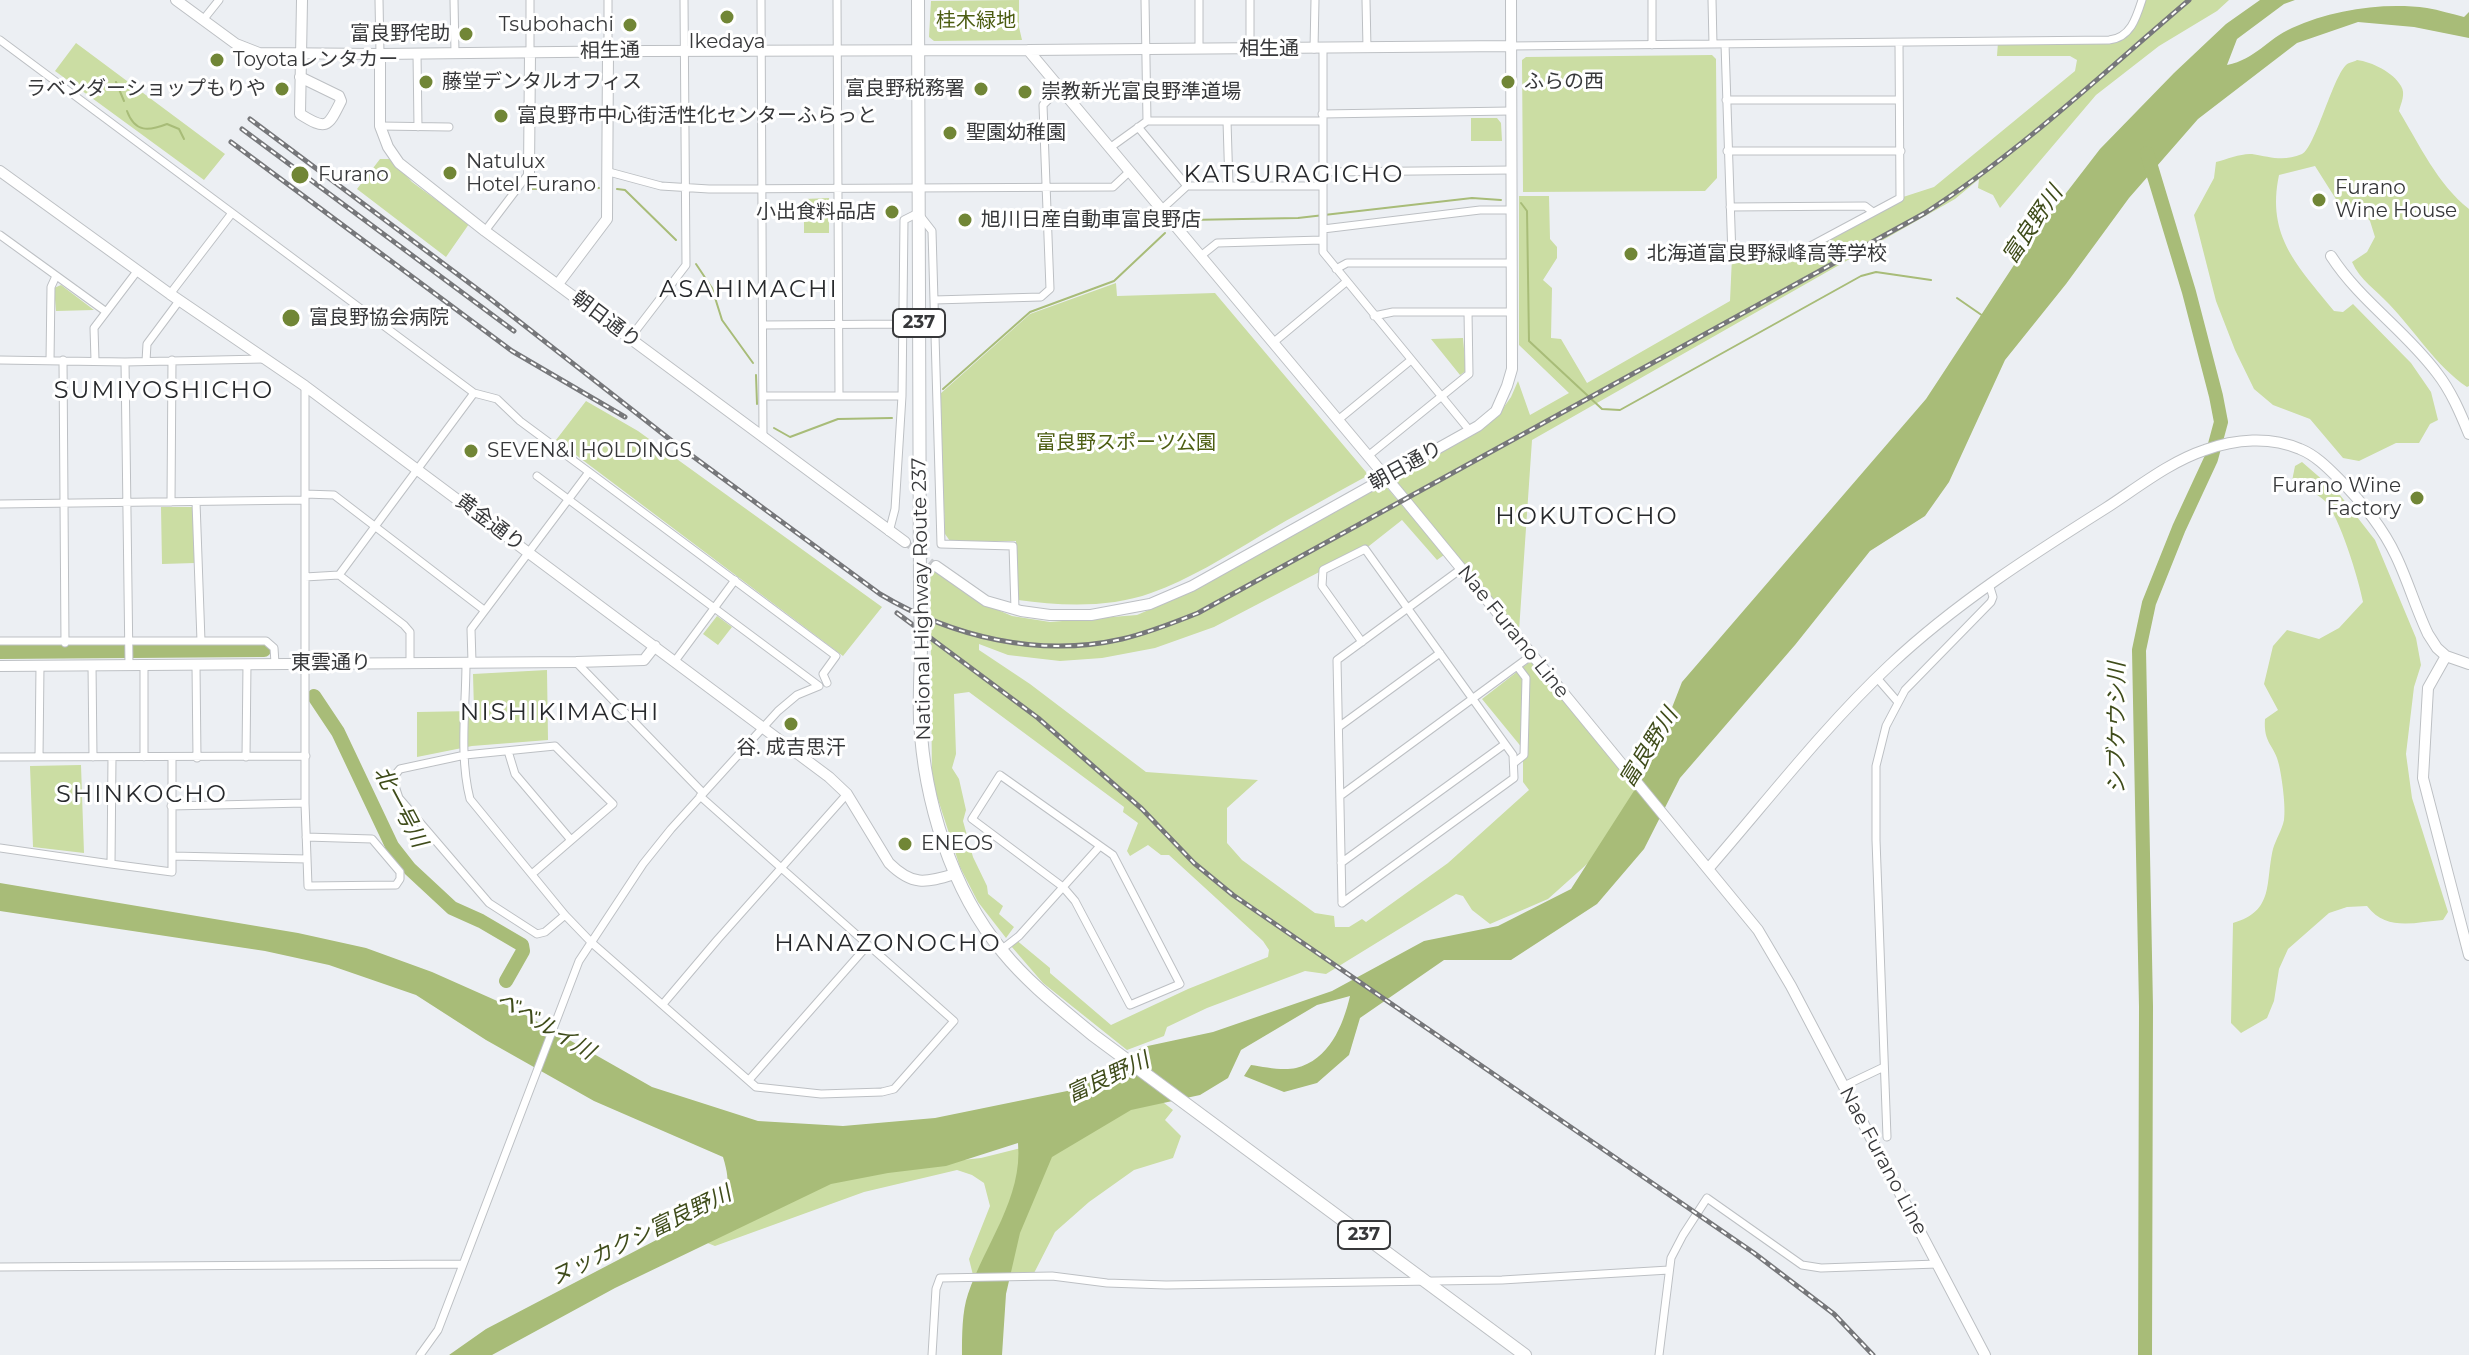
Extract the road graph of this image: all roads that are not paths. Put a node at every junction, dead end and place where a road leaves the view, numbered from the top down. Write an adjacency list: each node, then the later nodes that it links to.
1 (176, 0): 21 (street, 相生通)
2 (219, 0): 21 (street)
3 (302, 0): 39 (street)
4 (379, 0): 42 (street)
5 (454, 0): 40 (street)
6 (530, 0): 41 (street)
7 (608, 0): 37 (street)
8 (684, 0): 34 (street)
9 (761, 0): 38 (street)
10 (837, 0): 35 (street)
11 (918, 0): 36 (highway, National Highway Route 237 / 237)
12 (1145, 0): 29 (street)
13 (1199, 0): 30 (street)
14 (1250, 0): 31 (street)
15 (1315, 0): 32 (street)
16 (1366, 0): 28 (street)
17 (1511, 0): 27 (street, 朝日通り)
18 (1652, 0): 26 (street)
19 (1712, 0): 24 (street)
20 (2142, 0): 23 (street)
21 (203, 20): 39 (street, 相生通)
22 (0, 40): 77 (street)
23 (1899, 43): 25 (street); 47 (street)
24 (1713, 44): 25 (street); 26 (street)
25 (1725, 44): 46 (street)
26 (1652, 45): 27 (street)
27 (1510, 46): 28 (street, 相生通); 48 (street, 朝日通り)
28 (1367, 48): 32 (street, 相生通)
29 (1145, 49): 30 (street, 相生通); 33 (street, 相生通); 50 (street)
30 (1199, 49): 31 (street, 相生通)
31 (1250, 49): 32 (street, 相生通)
32 (1318, 49): 49 (street)
33 (1028, 50): 36 (street); 45 (street, Nae Furano Line)
34 (685, 51): 37 (street, 相生通); 38 (street, 相生通); 70 (street)
35 (837, 51): 36 (street, 相生通); 38 (street, 相生通); 72 (street)
36 (919, 51): 68 (highway, National Highway Route 237 / 237)
37 (608, 52): 41 (street, 相生通); 62 (street)
38 (761, 52): 71 (street)
39 (302, 53): 42 (street, 相生通); 44 (street)
40 (455, 53): 41 (street, 相生通); 43 (street, 相生通)
41 (530, 53): 64 (street)
42 (380, 54): 43 (street, 相生通); 52 (street, 朝日通り)
43 (417, 54): 53 (street)
44 (300, 77): 44 (street)
45 (1061, 87): 56 (street, Nae Furano Line); 69 (street)
46 (1726, 100): 47 (street); 57 (street)
47 (1899, 100): 58 (street)
48 (1510, 111): 49 (street); 59 (street, 朝日通り)
49 (1322, 118): 51 (street); 63 (street)
50 (1147, 121): 51 (street); 55 (street)
51 (1227, 121): 66 (street)
52 (380, 126): 53 (street); 80 (street, 朝日通り)
53 (418, 127): 54 (street)
54 (449, 127)
55 (1138, 127): 56 (street); 65 (street)
56 (1111, 147): 61 (street, Nae Furano Line)
57 (1727, 151): 58 (street); 73 (street)
58 (1901, 151): 76 (street)
59 (1512, 170): 63 (street); 75 (street, 朝日通り)
60 (0, 171): 87 (street, 黄金通り)
61 (1130, 171): 69 (street); 74 (street, Nae Furano Line)
62 (609, 172): 70 (street); 90 (street)
63 (1323, 172): 67 (street)
64 (529, 173): 80 (street)
65 (1187, 186): 66 (street); 74 (street)
66 (1229, 186): 67 (street)
67 (1323, 186): 79 (street)
68 (917, 187): 69 (street); 72 (street); 78 (highway, National Highway Route 237 / 237)
69 (1047, 187): 92 (street)
70 (686, 188): 71 (street); 100 (street)
71 (762, 188): 72 (street); 98 (street)
72 (838, 188): 99 (street)
73 (1730, 207): 76 (street); 76 (street)
74 (1162, 209): 83 (street, Nae Furano Line)
75 (1511, 210): 79 (street); 85 (street, 朝日通り)
76 (1873, 212)
77 (232, 213): 91 (street); 112 (street)
78 (918, 213): 92 (street); 97 (street); 205 (highway, National Highway Route 237 / 237, bridge)
79 (1323, 229): 82 (street)
80 (485, 231): 90 (street, 朝日通り)
81 (0, 235): 88 (street)
82 (1322, 240): 83 (street); 86 (street)
83 (1202, 255): 101 (street, Nae Furano Line)
84 (2331, 256): 119 (street)
85 (1511, 263): 86 (street); 95 (street, 朝日通り)
86 (1336, 269): 89 (street)
87 (138, 270): 91 (street, 黄金通り); 93 (street)
88 (56, 276): 93 (street); 108 (street)
89 (1346, 282): 96 (street); 101 (street)
90 (558, 284): 100 (street, 朝日通り)
91 (175, 298): 102 (street, 黄金通り); 109 (street)
92 (934, 300): 145 (street)
93 (105, 311): 105 (street)
94 (1468, 312): 95 (street); 96 (street); 116 (street)
95 (1511, 312): 118 (street, 朝日通り)
96 (1374, 316): 107 (street)
97 (904, 324): 99 (street); 115 (street)
98 (763, 325): 99 (street); 114 (street)
99 (839, 325): 113 (street)
100 (630, 338): 120 (street, 朝日通り)
101 (1274, 342): 117 (street, Nae Furano Line)
102 (265, 359): 106 (street); 111 (street, 黄金通り)
103 (0, 360): 108 (street)
104 (63, 360): 105 (street); 108 (street); 131 (street)
105 (95, 360): 110 (street)
106 (172, 360): 109 (street); 129 (street)
107 (1411, 360): 116 (street); 117 (street)
108 (50, 361)
109 (146, 361): 110 (street)
110 (125, 362): 128 (street)
111 (305, 386): 122 (street, 黄金通り); 126 (street)
112 (474, 393): 122 (street); 123 (street)
113 (839, 395): 114 (street); 115 (street)
114 (763, 396): 120 (street)
115 (902, 396): 134 (street)
116 (1442, 396): 118 (street); 121 (street)
117 (1338, 420): 121 (street, Nae Furano Line)
118 (1470, 431): 125 (street, 朝日通り)
119 (2469, 434)
120 (763, 438): 134 (street, 朝日通り)
121 (1368, 456): 125 (street, Nae Furano Line)
122 (418, 470): 133 (street); 136 (street, 黄金通り)
123 (589, 472): 127 (street); 141 (street)
124 (537, 476): 127 (street)
125 (1386, 478): 138 (street, Nae Furano Line); 145 (street, 朝日通り)
126 (305, 497): 130 (street); 133 (street); 140 (street)
127 (568, 499): 136 (street); 143 (street)
128 (127, 502): 129 (street); 131 (street); 152 (street)
129 (171, 502): 130 (street)
130 (196, 502): 148 (street)
131 (64, 503): 132 (street); 150 (street)
132 (0, 504)
133 (375, 527): 139 (street); 146 (street)
134 (889, 532): 135 (street, 朝日通り)
135 (905, 542)
136 (529, 552): 146 (street); 151 (street, 黄金通り)
137 (936, 566): 145 (street, 朝日通り)
138 (1461, 569): 144 (street); 154 (street, Nae Furano Line)
139 (339, 575): 140 (street); 160 (street)
140 (305, 577): 162 (street)
141 (735, 580): 143 (street); 171 (street)
142 (1989, 584): 155 (street); 170 (street); 173 (street)
143 (716, 608): 156 (street); 175 (street)
144 (1408, 608): 149 (street); 149 (street); 153 (street)
145 (1015, 609)
146 (484, 610): 157 (street)
147 (0, 641): 150 (street)
148 (201, 641): 152 (street); 159 (street)
149 (1362, 642): 174 (street)
150 (65, 643): 152 (street)
151 (655, 646): 156 (street, 黄金通り); 158 (street, 東雲通り)
152 (128, 652): 164 (street, 東雲通り); 165 (street, 東雲通り)
153 (1440, 653): 172 (street); 174 (street)
154 (1532, 655): 169 (street); 203 (street, Nae Furano Line)
155 (2446, 656): 163 (street); 211 (street)
156 (675, 661): 175 (street, 黄金通り)
157 (469, 662): 158 (street, 東雲通り); 160 (street, 東雲通り); 178 (street)
158 (576, 662): 189 (street)
159 (275, 663): 161 (street, 東雲通り); 162 (street, 東雲通り)
160 (410, 663): 162 (street, 東雲通り)
161 (247, 664): 168 (street, 東雲通り); 186 (street)
162 (305, 664): 179 (street)
163 (2469, 664)
164 (92, 665): 167 (street, 東雲通り); 182 (street)
165 (144, 665): 168 (street, 東雲通り); 184 (street)
166 (0, 666): 167 (street, 東雲通り)
167 (40, 666): 181 (street)
168 (196, 666): 187 (street)
169 (1517, 666): 172 (street); 188 (street)
170 (1877, 678): 173 (street); 203 (street)
171 (827, 683)
172 (1473, 699): 176 (street); 191 (street)
173 (1897, 701): 213 (street)
174 (1340, 726): 191 (street)
175 (763, 728): 189 (street); 190 (street, 黄金通り)
176 (1505, 744): 188 (street); 200 (street)
177 (508, 751): 178 (street); 195 (street); 195 (street)
178 (465, 755): 204 (street); 207 (street)
179 (306, 756): 186 (street); 192 (street)
180 (0, 757): 181 (street)
181 (39, 757): 182 (street)
182 (93, 757): 183 (street)
183 (112, 757): 184 (street); 201 (street)
184 (144, 757): 185 (street)
185 (172, 757): 187 (street); 193 (street)
186 (246, 757): 187 (street)
187 (197, 758)
188 (1514, 763): 200 (street)
189 (702, 794): 202 (street); 208 (street)
190 (847, 794): 202 (street); 205 (street, 黄金通り)
191 (1340, 796): 200 (street)
192 (305, 803): 193 (street); 194 (street)
193 (171, 806): 198 (street)
194 (306, 837): 199 (street); 199 (street)
195 (571, 840): 204 (street)
196 (1100, 846): 206 (street); 206 (street); 206 (street)
197 (0, 848): 201 (street)
198 (172, 856): 199 (street); 201 (street)
199 (307, 859)
200 (1341, 863)
201 (111, 864)
202 (780, 869): 209 (street); 212 (street)
203 (1708, 869): 215 (street, Nae Furano Line)
204 (532, 874): 207 (street)
205 (955, 874): 210 (highway, National Highway Route 237 / 237)
206 (1063, 887): 210 (street)
207 (565, 915): 208 (street)
208 (592, 943): 212 (street); 217 (street)
209 (867, 946): 214 (street); 214 (street)
210 (1001, 950): 221 (highway, National Highway Route 237 / 237)
211 (2469, 955)
212 (663, 1004): 214 (street)
213 (1884, 1067): 215 (street); 216 (street)
214 (749, 1080)
215 (1844, 1086): 218 (street, Nae Furano Line)
216 (1887, 1137)
217 (462, 1264): 219 (street); 222 (street)
218 (1937, 1264): 220 (street); 226 (street, Nae Furano Line)
219 (0, 1267)
220 (1669, 1270): 221 (street); 225 (street)
221 (1426, 1281): 223 (street); 224 (highway, National Highway Route 237 / 237)
222 (420, 1355)
223 (932, 1355)
224 (1525, 1355)
225 (1659, 1355)
226 (1985, 1355)

